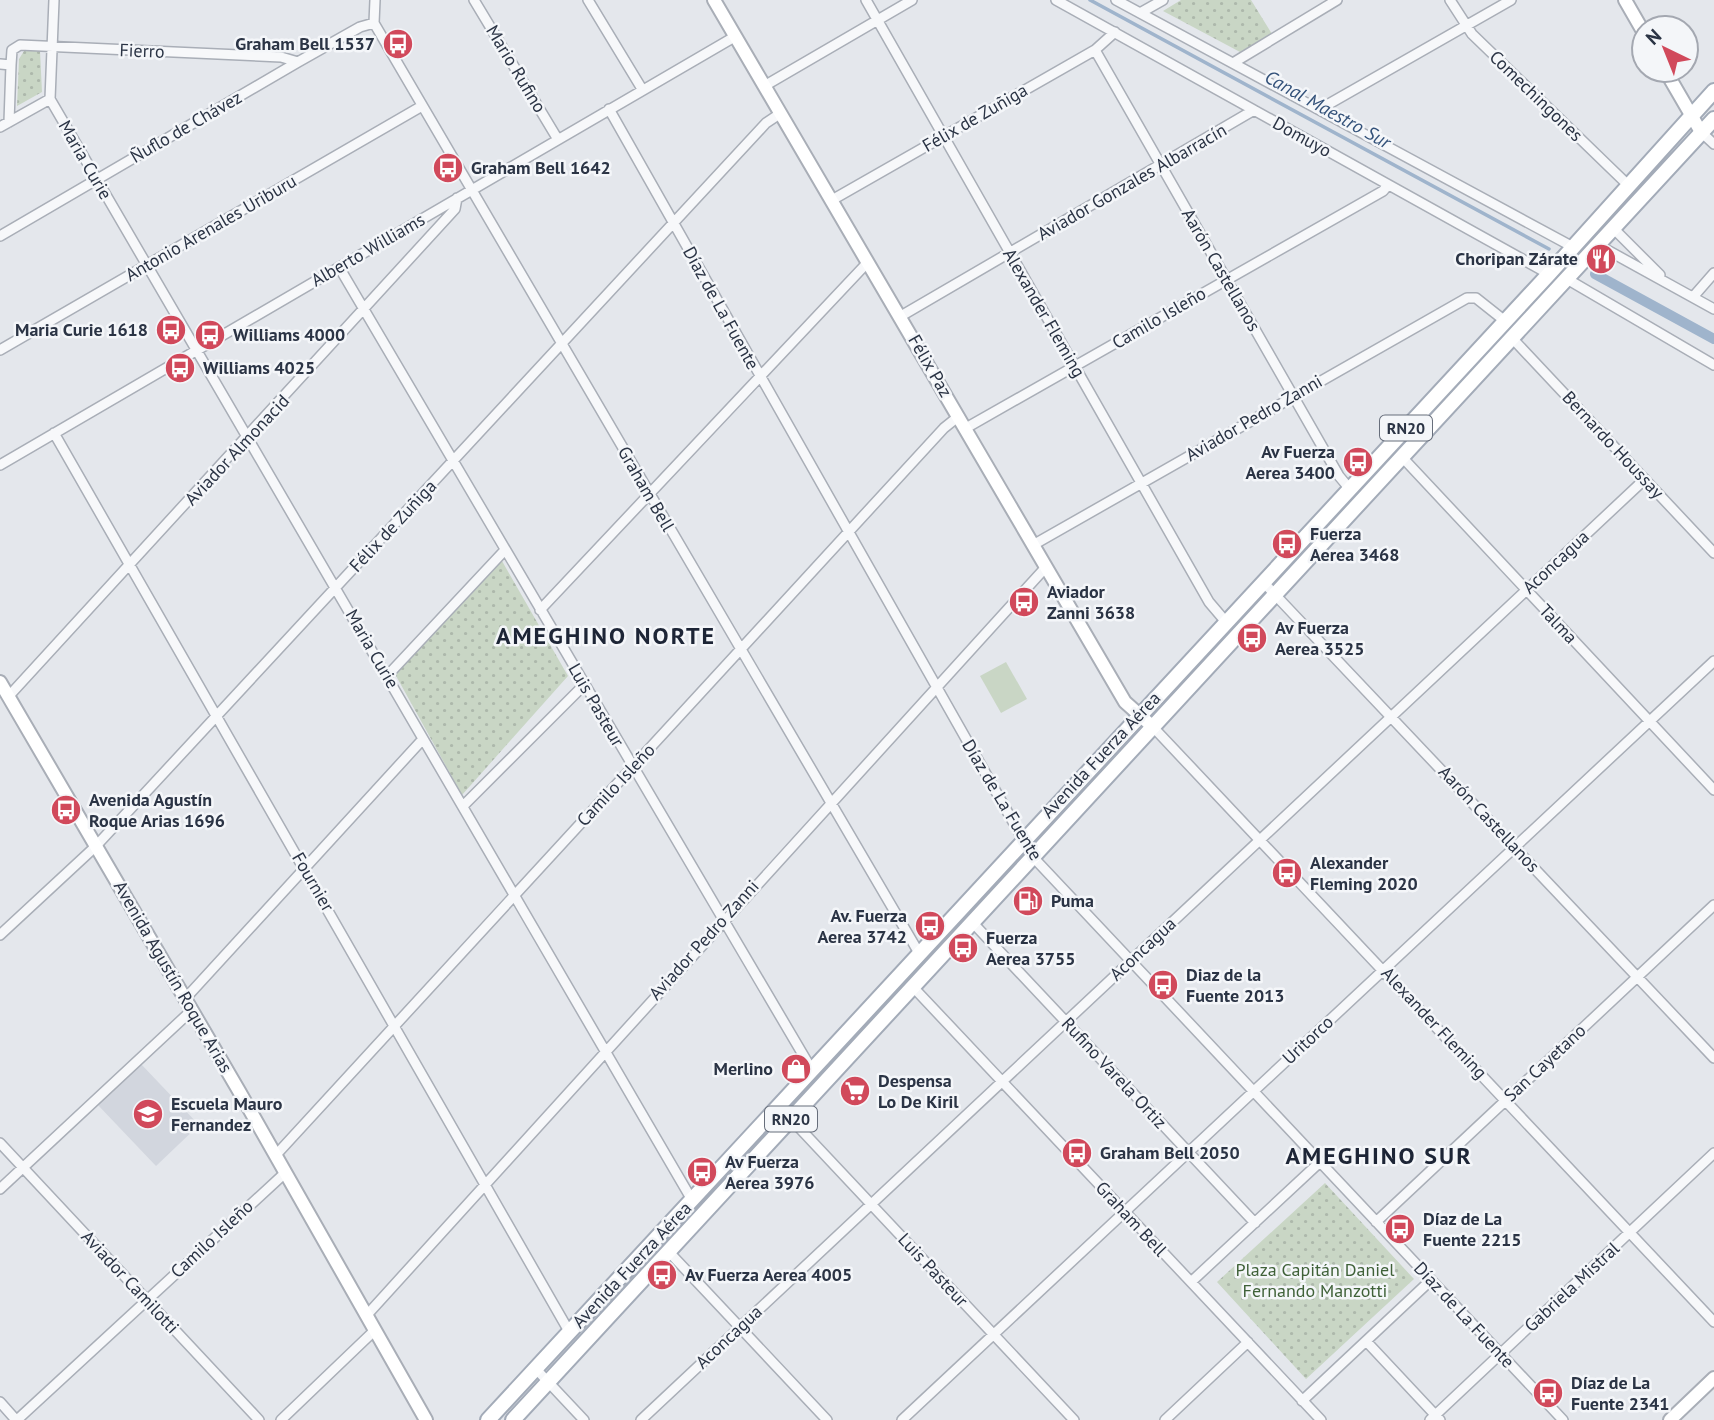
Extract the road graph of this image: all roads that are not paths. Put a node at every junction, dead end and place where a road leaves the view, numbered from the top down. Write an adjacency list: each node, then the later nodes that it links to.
1 (54, 0): 20 (street)
2 (375, 0): 16 (street)
3 (474, 0): 41 (street, Mario Rufino)
4 (588, 0): 28 (street)
5 (714, 0): 19 (main road, Félix Paz)
6 (866, 0): 15 (street, Alexander Fleming)
7 (912, 0): 15 (street)
8 (1056, 0): 18 (street, Domuyo)
9 (1116, 0): 14 (street, Domuyo)
10 (1163, 0): 14 (street)
11 (1337, 0): 23 (street)
12 (1450, 0): 17 (street, Comechingones)
13 (1511, 0): 17 (street)
14 (1140, 13): 23 (street, Domuyo)
15 (877, 21): 27 (street); 40 (street, Alexander Fleming)
16 (374, 23): 22 (street, Ñuflo de Chávez); 31 (street, Graham Bell)
17 (1465, 26): 33 (street); 46 (street, Comechingones)
18 (1115, 33): 21 (street, Félix de Zuñiga); 34 (street, Domuyo)
19 (736, 36): 27 (main road, Félix Paz); 28 (street, Alberto Williams)
20 (51, 47): 22 (street, Fierro); 25 (street, Fierro); 30 (street)
21 (1095, 50): 40 (street, Félix de Zuñiga); 43 (street, Aarón Castellanos)
22 (298, 62): 44 (street, Ñuflo de Chávez)
23 (1233, 63): 33 (street, Domuyo)
24 (0, 64): 25 (street)
25 (11, 65): 38 (street)
26 (1673, 84): 36 (main road)
27 (766, 85): 35 (main road, Félix Paz)
28 (642, 89): 32 (street, Alberto Williams)
29 (1714, 91): 36 (main road, Avenida Fuerza Aérea / RN20)
30 (50, 99): 38 (street); 44 (street, Maria Curie)
31 (422, 106): 47 (street, Graham Bell); 57 (street, Antonio Arenales Uriburu)
32 (609, 109): 41 (street, Alberto Williams); 50 (street, Díaz de La Fuente)
33 (1320, 109): 54 (street, Domuyo)
34 (1254, 110): 43 (street, Aviador Gonzales Albarracín); 45 (street, Domuyo)
35 (781, 113): 49 (main road, Félix Paz); 50 (street, Félix de Zuñiga)
36 (1691, 116): 39 (main road); 46 (main road, Avenida Fuerza Aérea / RN20)
37 (1714, 118): 39 (main road, Avenida Fuerza Aérea / RN20)
38 (5, 124)
39 (1701, 132): 42 (street); 51 (main road, Avenida Fuerza Aérea / RN20)
40 (942, 136): 49 (street, Félix de Zuñiga); 55 (street, Alexander Fleming)
41 (557, 138): 47 (street, Alberto Williams)
42 (1714, 144)
43 (1162, 166): 55 (street, Aviador Gonzales Albarracín); 61 (street, Aarón Castellanos)
44 (96, 180): 52 (street, Ñuflo de Chávez); 57 (street, Maria Curie)
45 (1388, 185): 59 (street, Domuyo); 61 (street, Camilo Isleño)
46 (1629, 185): 54 (main road, Avenida Fuerza Aérea / RN20)
47 (471, 189): 48 (street, Alberto Williams); 70 (street, Graham Bell)
48 (457, 198): 58 (street, Alberto Williams); 66 (street, Aviador Almonacid)
49 (832, 200): 56 (main road, Félix Paz)
50 (673, 223): 70 (street, Félix de Zuñiga); 75 (street, Díaz de La Fuente)
51 (1613, 228): 53 (main road, Avenida Fuerza Aérea / RN20); 63 (street)
52 (0, 236)
53 (1598, 245): 62 (main road, Avenida Fuerza Aérea / RN20); 63 (street)
54 (1573, 247): 59 (main road, Avenida Fuerza Aérea / RN20); 62 (main road)
55 (1009, 254): 67 (street, Aviador Gonzales Albarracín); 74 (street, Alexander Fleming)
56 (868, 262): 67 (main road, Félix Paz); 75 (street)
57 (146, 266): 71 (street, Antonio Arenales Uriburu); 72 (street, Maria Curie)
58 (339, 267): 66 (street, Luis Pasteur); 72 (street, Alberto Williams)
59 (1549, 274): 68 (main road, Avenida Fuerza Aérea / RN20)
60 (1714, 274): 64 (street)
61 (1227, 279): 74 (street, Camilo Isleño); 76 (street, Aarón Castellanos)
62 (1567, 279): 69 (main road, Avenida Fuerza Aérea / RN20); 73 (street)
63 (1668, 284): 64 (street)
64 (1693, 297): 65 (street)
65 (1714, 309)
66 (366, 310): 79 (street, Aviador Almonacid); 81 (street, Luis Pasteur)
67 (901, 316): 77 (main road, Félix Paz)
68 (1505, 321): 76 (street, Aviador Pedro Zanni); 85 (main road, Avenida Fuerza Aérea / RN20)
69 (1512, 338): 80 (main road, Avenida Fuerza Aérea / RN20); 83 (street, Bernardo Houssay)
70 (560, 343): 81 (street, Félix de Zuñiga); 86 (street, Graham Bell)
71 (0, 350)
72 (196, 351): 78 (street, Alberto Williams); 79 (street, Maria Curie)
73 (1714, 365)
74 (1076, 366): 77 (street, Camilo Isleño); 84 (street, Alexander Fleming)
75 (760, 377): 86 (street); 87 (street, Díaz de La Fuente)
76 (1293, 395): 84 (street, Aviador Pedro Zanni); 85 (street, Aarón Castellanos)
77 (963, 422): 87 (street, Camilo Isleño); 88 (main road, Félix Paz)
78 (54, 433): 82 (street, Alberto Williams); 91 (street, Fournier)
79 (248, 437): 91 (street, Aviador Almonacid); 94 (street, Maria Curie)
80 (1402, 457): 95 (street, Talma); 96 (main road, Avenida Fuerza Aérea / RN20)
81 (453, 461): 89 (street, Luis Pasteur); 94 (street, Félix de Zuñiga)
82 (0, 465)
83 (1644, 479): 90 (street, Bernardo Houssay); 95 (street, Aconcagua)
84 (1141, 483): 88 (street, Aviador Pedro Zanni); 98 (street, Alexander Fleming)
85 (1349, 488): 93 (main road, Avenida Fuerza Aérea / RN20)
86 (649, 495): 97 (street); 99 (street, Graham Bell)
87 (849, 532): 99 (street, Camilo Isleño); 103 (street, Díaz de La Fuente)
88 (1033, 545): 92 (main road, Félix Paz)
89 (505, 550): 97 (street, Luis Pasteur); 101 (street)
90 (1714, 553)
91 (129, 566): 104 (street, Aviador Almonacid); 107 (street, Fournier)
92 (1046, 567): 103 (street, Aviador Pedro Zanni); 105 (main road, Félix Paz)
93 (1263, 582): 96 (street, Aarón Castellanos); 98 (main road, Avenida Fuerza Aérea / RN20)
94 (336, 587): 101 (street, Maria Curie); 107 (street, Félix de Zuñiga)
95 (1526, 590): 106 (street, Aconcagua); 108 (street, Talma)
96 (1276, 593): 106 (street, Aarón Castellanos); 109 (main road, Avenida Fuerza Aérea / RN20)
97 (540, 610): 102 (street, Luis Pasteur)
98 (1226, 622): 105 (main road, Avenida Fuerza Aérea / RN20)
99 (740, 649): 111 (street, Camilo Isleño); 113 (street, Graham Bell)
100 (1714, 661): 108 (street, Uritorco)
101 (387, 676): 110 (street, Maria Curie)
102 (584, 685): 111 (street, Luis Pasteur); 114 (street)
103 (935, 686): 113 (street, Aviador Pedro Zanni); 115 (street, Díaz de La Fuente)
104 (3, 689): 117 (main road, Avenida Agustín Roque Arias)
105 (1138, 715): 109 (main road, Félix Paz); 115 (main road, Avenida Fuerza Aérea / RN20)
106 (1392, 716): 116 (street, Aconcagua); 118 (street, Aarón Castellanos)
107 (217, 717): 117 (street, Félix de Zuñiga); 120 (street, Fournier)
108 (1649, 721): 112 (street, Talma); 118 (street, Uritorco)
109 (1153, 727): 116 (street, Alexander Fleming); 119 (main road, Avenida Fuerza Aérea / RN20)
110 (424, 739): 114 (street, Maria Curie); 120 (street)
111 (632, 768): 121 (street, Camilo Isleño); 123 (street, Luis Pasteur)
112 (1714, 790)
113 (830, 802): 123 (street, Aviador Pedro Zanni); 126 (street, Graham Bell)
114 (463, 806): 121 (street, Maria Curie)
115 (1025, 838): 119 (street, Díaz de La Fuente); 126 (main road, Avenida Fuerza Aérea / RN20)
116 (1261, 838): 127 (street, Aconcagua); 128 (street, Alexander Fleming)
117 (96, 846): 125 (street, Félix de Zuñiga); 131 (main road, Avenida Agustín Roque Arias)
118 (1515, 847): 128 (street, Uritorco); 129 (street, Aarón Castellanos)
119 (1033, 857): 124 (main road, Avenida Fuerza Aérea / RN20); 127 (street, Díaz de La Fuente)
120 (306, 870): 131 (street); 133 (street, Fournier)
121 (514, 893): 133 (street, Camilo Isleño); 134 (street, Maria Curie)
122 (1714, 905): 129 (street, San Cayetano)
123 (722, 922): 134 (street, Aviador Pedro Zanni); 136 (street, Luis Pasteur)
124 (972, 923): 130 (main road, Avenida Fuerza Aérea / RN20); 132 (street, Rufino Varela Ortiz)
125 (0, 936)
126 (919, 953): 136 (main road, Avenida Fuerza Aérea / RN20)
127 (1131, 961): 132 (street, Aconcagua); 138 (street, Díaz de La Fuente)
128 (1384, 969): 138 (street, Uritorco); 139 (street, Alexander Fleming)
129 (1637, 976): 135 (street, Aarón Castellanos); 139 (street, San Cayetano)
130 (913, 987): 137 (street, Graham Bell); 140 (main road, Avenida Fuerza Aérea / RN20)
131 (188, 1006): 144 (main road, Avenida Agustín Roque Arias); 146 (street)
132 (1065, 1022): 137 (street, Aconcagua); 142 (street, Rufino Varela Ortiz)
133 (394, 1026): 144 (street, Camilo Isleño); 148 (street, Fournier)
134 (603, 1052): 148 (street, Aviador Pedro Zanni); 150 (street, Maria Curie)
135 (1714, 1058)
136 (812, 1070): 150 (main road, Avenida Fuerza Aérea / RN20)
137 (1002, 1081): 151 (street, Aconcagua); 152 (street, Graham Bell)
138 (1254, 1091): 142 (street, Uritorco); 145 (street, Díaz de La Fuente)
139 (1506, 1100): 153 (street, San Cayetano); 155 (street, Alexander Fleming)
140 (791, 1119): 151 (street, Luis Pasteur); 156 (main road, Avenida Fuerza Aérea / RN20)
141 (0, 1143): 146 (street, Aviador Camilotti)
142 (1188, 1152): 152 (street, Uritorco); 154 (street, Rufino Varela Ortiz)
143 (1714, 1153): 155 (street, Gabriela Mistral)
144 (275, 1156): 147 (main road, Avenida Agustín Roque Arias)
145 (1320, 1162): 153 (street, Díaz de La Fuente); 154 (street)
146 (23, 1168): 149 (street); 159 (street, Aviador Camilotti)
147 (285, 1173): 159 (street, Camilo Isleño); 160 (main road, Avenida Agustín Roque Arias)
148 (485, 1185): 160 (street, Aviador Pedro Zanni); 164 (street, Fournier)
149 (0, 1189)
150 (692, 1200): 164 (main road, Avenida Fuerza Aérea / RN20)
151 (871, 1204): 162 (street, Aconcagua); 165 (street, Luis Pasteur)
152 (1125, 1212): 158 (street, Graham Bell); 165 (street, Uritorco)
153 (1376, 1222): 157 (street, Díaz de La Fuente)
154 (1255, 1223): 158 (street)
155 (1630, 1232): 161 (street, Alexander Fleming); 168 (street, Gabriela Mistral)
156 (669, 1252): 162 (street); 171 (main road, Avenida Fuerza Aérea / RN20)
157 (1431, 1280): 166 (street); 168 (street, Díaz de La Fuente)
158 (1191, 1282): 167 (street, Graham Bell)
159 (147, 1300): 175 (street, Camilo Isleño); 176 (street, Aviador Camilotti)
160 (366, 1316): 163 (main road, Avenida Agustín Roque Arias)
161 (1714, 1322)
162 (740, 1327): 182 (street, Aconcagua); 183 (street)
163 (374, 1331): 177 (street); 178 (main road, Avenida Agustín Roque Arias)
164 (570, 1333): 169 (main road, Avenida Fuerza Aérea / RN20)
165 (993, 1335): 184 (street, Uritorco); 185 (street, Luis Pasteur)
166 (1366, 1341): 172 (street); 174 (street)
167 (1248, 1342): 172 (street, Graham Bell); 186 (street)
168 (1500, 1354): 174 (street, Gabriela Mistral); 188 (street, Díaz de La Fuente)
169 (536, 1369): 171 (street); 179 (main road, Avenida Fuerza Aérea / RN20)
170 (1714, 1378): 189 (main road)
171 (549, 1382): 180 (main road, Avenida Fuerza Aérea / RN20); 181 (street)
172 (1302, 1401): 187 (street, Graham Bell)
173 (0, 1402): 175 (street)
174 (1435, 1418)
175 (17, 1420)
176 (259, 1420)
177 (281, 1420)
178 (426, 1420)
179 (488, 1420)
180 (513, 1420)
181 (584, 1420)
182 (641, 1420)
183 (827, 1420)
184 (902, 1420)
185 (1074, 1420)
186 (1165, 1420)
187 (1321, 1420)
188 (1563, 1420)
189 (1670, 1420)

